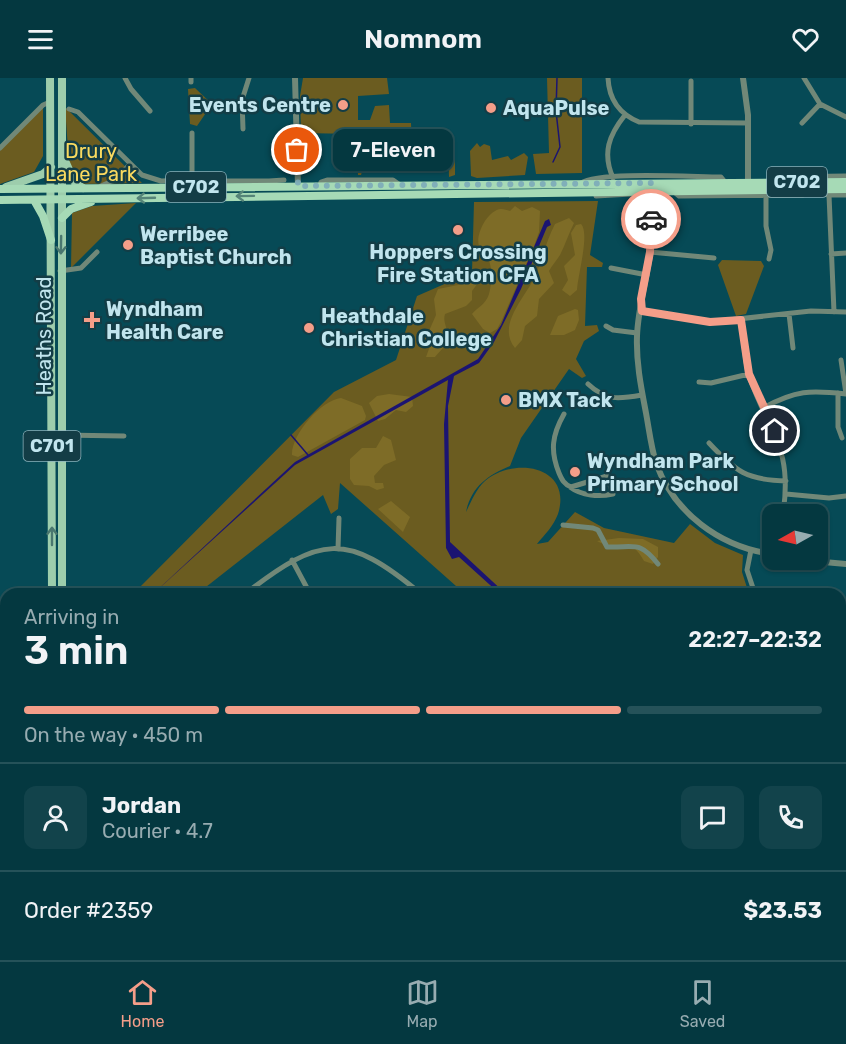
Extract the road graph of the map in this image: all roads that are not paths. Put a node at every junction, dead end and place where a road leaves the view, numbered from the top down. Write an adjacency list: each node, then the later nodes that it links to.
1 (50, 78): 10 (main road, Heaths Road / C701)
2 (62, 78): 22 (main road, Heaths Road / C701)
3 (125, 78): 13 (street)
4 (249, 78): 19 (street)
5 (297, 78): 44 (street)
6 (608, 78): 14 (street)
7 (743, 78): 16 (street)
8 (804, 78): 11 (street)
9 (691, 81): 18 (street)
10 (50, 102): 21 (street); 24 (main road, Heaths Road / C701)
11 (820, 104): 15 (street); 17 (street)
12 (69, 109): 23 (street)
13 (150, 111)
14 (625, 115): 18 (street); 26 (street)
15 (846, 117)
16 (748, 123): 18 (street); 34 (street)
17 (802, 123)
18 (691, 124)
19 (243, 129)
20 (192, 133): 41 (street)
21 (0, 148)
22 (63, 151): 38 (main road, Heaths Road / C701); 39 (main road)
23 (130, 164): 40 (street); 41 (street)
24 (51, 167): 42 (main road); 43 (main road, Heaths Road / C701)
25 (846, 176): 29 (street)
26 (613, 177): 28 (street); 31 (street)
27 (284, 180): 32 (street)
28 (725, 182): 34 (highway, C702); 36 (highway, C702)
29 (768, 182): 34 (highway, C702); 37 (highway, C702); 47 (highway)
30 (846, 182): 37 (highway, C702)
31 (581, 183): 36 (highway, C702); 45 (highway, C702)
32 (270, 184): 35 (highway, C702); 44 (highway, C702)
33 (320, 186): 44 (highway, C702); 45 (highway, C702); 50 (highway)
34 (748, 186): 47 (highway, C702); 48 (highway, C702)
35 (210, 187): 41 (highway, C702); 53 (highway)
36 (651, 187): 45 (highway, C702); 48 (highway, C702); 62 (street)
37 (820, 187): 47 (highway, C702); 49 (highway); 51 (street)
38 (63, 188): 39 (highway, C702); 43 (highway, C702); 58 (main road, Heaths Road / C701)
39 (83, 188): 40 (highway, C702)
40 (97, 188): 41 (highway, C702)
41 (192, 188): 53 (highway, C702); 54 (highway, C702, one-way to 54)
42 (0, 189): 43 (highway, C702)
43 (51, 189): 57 (main road, Heaths Road / C701)
44 (297, 189): 50 (highway, C702); 53 (highway, C702, one-way to 53)
45 (462, 189): 50 (highway, C702)
46 (846, 189): 49 (highway, C702)
47 (775, 190)
48 (673, 191): 51 (street)
49 (831, 192): 52 (street); 64 (street)
50 (336, 195)
51 (766, 195): 66 (street)
52 (846, 195)
53 (223, 197)
54 (100, 199): 58 (highway, C702); 59 (highway)
55 (0, 200): 56 (highway, C702)
56 (34, 200): 57 (highway, C702); 60 (highway)
57 (51, 200): 58 (highway, C702); 60 (main road, Heaths Road / C701)
58 (62, 200): 59 (main road, Heaths Road / C701)
59 (62, 218): 68 (main road, Heaths Road / C701, one-way to 68)
60 (51, 240): 70 (main road, Heaths Road / C701)
61 (97, 252): 68 (street)
62 (650, 252): 65 (street); 69 (street)
63 (846, 253): 64 (street)
64 (831, 254): 72 (street)
65 (714, 258)
66 (769, 260)
67 (611, 268): 69 (street)
68 (60, 271): 70 (main road); 88 (main road, Heaths Road / C701)
69 (646, 275): 71 (street)
70 (51, 287): 88 (main road, Heaths Road / C701)
71 (642, 311): 75 (street); 77 (street)
72 (834, 312): 73 (street); 74 (street)
73 (846, 312)
74 (789, 314): 75 (street); 78 (street)
75 (741, 320): 80 (street)
76 (606, 326): 77 (street)
77 (637, 333): 85 (street)
78 (793, 348)
79 (841, 360): 84 (street)
80 (749, 374): 81 (street); 86 (street)
81 (699, 382)
82 (588, 384): 85 (street)
83 (838, 393): 84 (street); 86 (street); 90 (street)
84 (846, 394)
85 (642, 395): 102 (street)
86 (763, 408): 93 (street)
87 (564, 414): 95 (street)
88 (55, 434): 89 (street); 104 (main road, Heaths Road / C701)
89 (124, 436)
90 (842, 438)
91 (709, 443): 93 (street)
92 (607, 476): 95 (street)
93 (786, 481): 96 (street)
94 (609, 483): 95 (street)
95 (568, 486)
96 (786, 494): 97 (street); 98 (street)
97 (846, 496)
98 (784, 504)
99 (339, 518): 101 (street)
100 (563, 525): 107 (street)
101 (338, 549): 105 (street); 113 (street)
102 (751, 550): 103 (street); 114 (street)
103 (762, 552)
104 (57, 560): 109 (main road, Heaths Road / C701); 110 (main road, Heaths Road / C701)
105 (292, 560): 111 (street); 112 (street)
106 (828, 562): 108 (street)
107 (658, 564)
108 (846, 564)
109 (53, 588)
110 (61, 588)
111 (253, 588)
112 (307, 588)
113 (414, 588)
114 (753, 588)

